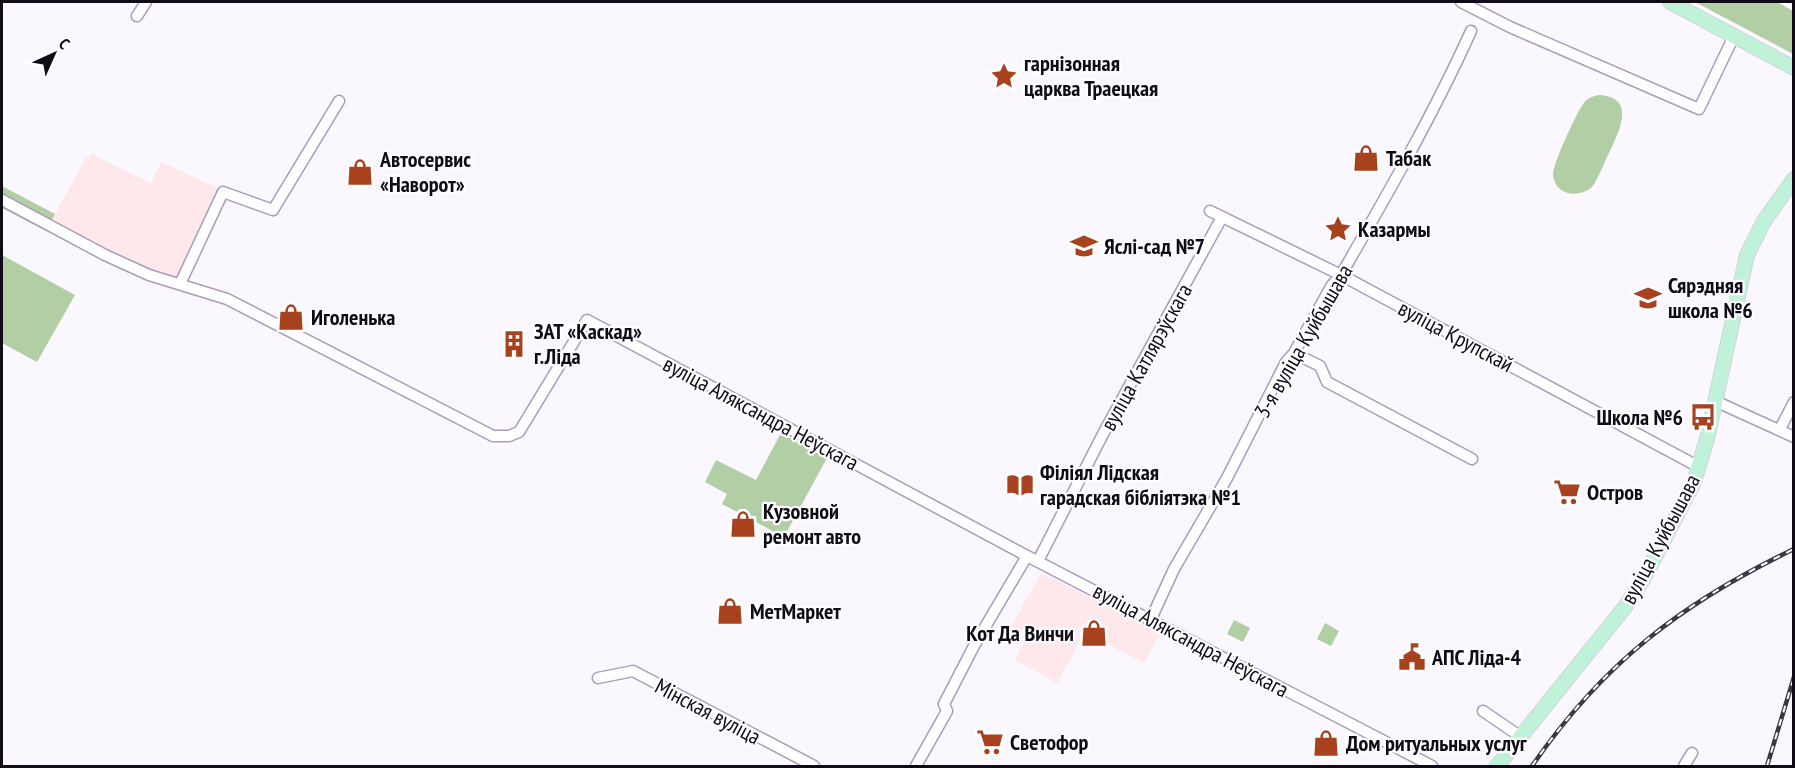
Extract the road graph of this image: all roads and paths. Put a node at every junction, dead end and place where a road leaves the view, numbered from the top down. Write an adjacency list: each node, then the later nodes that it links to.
1 (146, 2): 5 (street)
2 (1461, 2): 7 (street)
3 (1670, 2): 7 (main road)
4 (1687, 2): 7 (main road)
5 (137, 16)
6 (1471, 31): 15 (street, 3-я вуліца Куйбышава)
7 (1738, 34): 8 (main road); 9 (main road)
8 (1794, 59)
9 (1794, 68)
10 (339, 101): 16 (street)
11 (1794, 179): 18 (main road, вуліца Куйбышава)
12 (2, 200): 16 (street, вуліца Аляксандра Неўскага)
13 (1209, 211): 14 (street, вуліца Крупскай)
14 (1222, 216): 15 (street, вуліца Крупскай); 25 (street, вуліца Катлярэўскага)
15 (1341, 275): 17 (street, 3-я вуліца Куйбышава); 23 (street, вуліца Крупскай)
16 (180, 284): 24 (street, вуліца Аляксандра Неўскага)
17 (1294, 353): 22 (street); 26 (street, 3-я вуліца Куйбышава)
18 (1715, 401): 20 (street); 23 (main road, вуліца Куйбышава)
19 (1794, 402): 20 (street)
20 (1780, 429): 21 (street)
21 (1794, 437)
22 (1472, 459)
23 (1699, 467): 29 (main road, вуліца Куйбышава)
24 (1027, 556): 25 (street, вуліца Аляксандра Неўскага); 32 (street)
25 (1038, 561): 26 (street, вуліца Аляксандра Неўскага)
26 (1150, 619): 33 (street, вуліца Аляксандра Неўскага)
27 (598, 678): 31 (street, Мінская вуліца)
28 (1483, 711): 29 (street)
29 (1521, 737): 34 (main road, вуліца Куйбышава)
30 (1692, 753): 35 (street)
31 (814, 766)
32 (916, 766)
33 (1432, 766)
34 (1497, 766)
35 (1684, 766)

